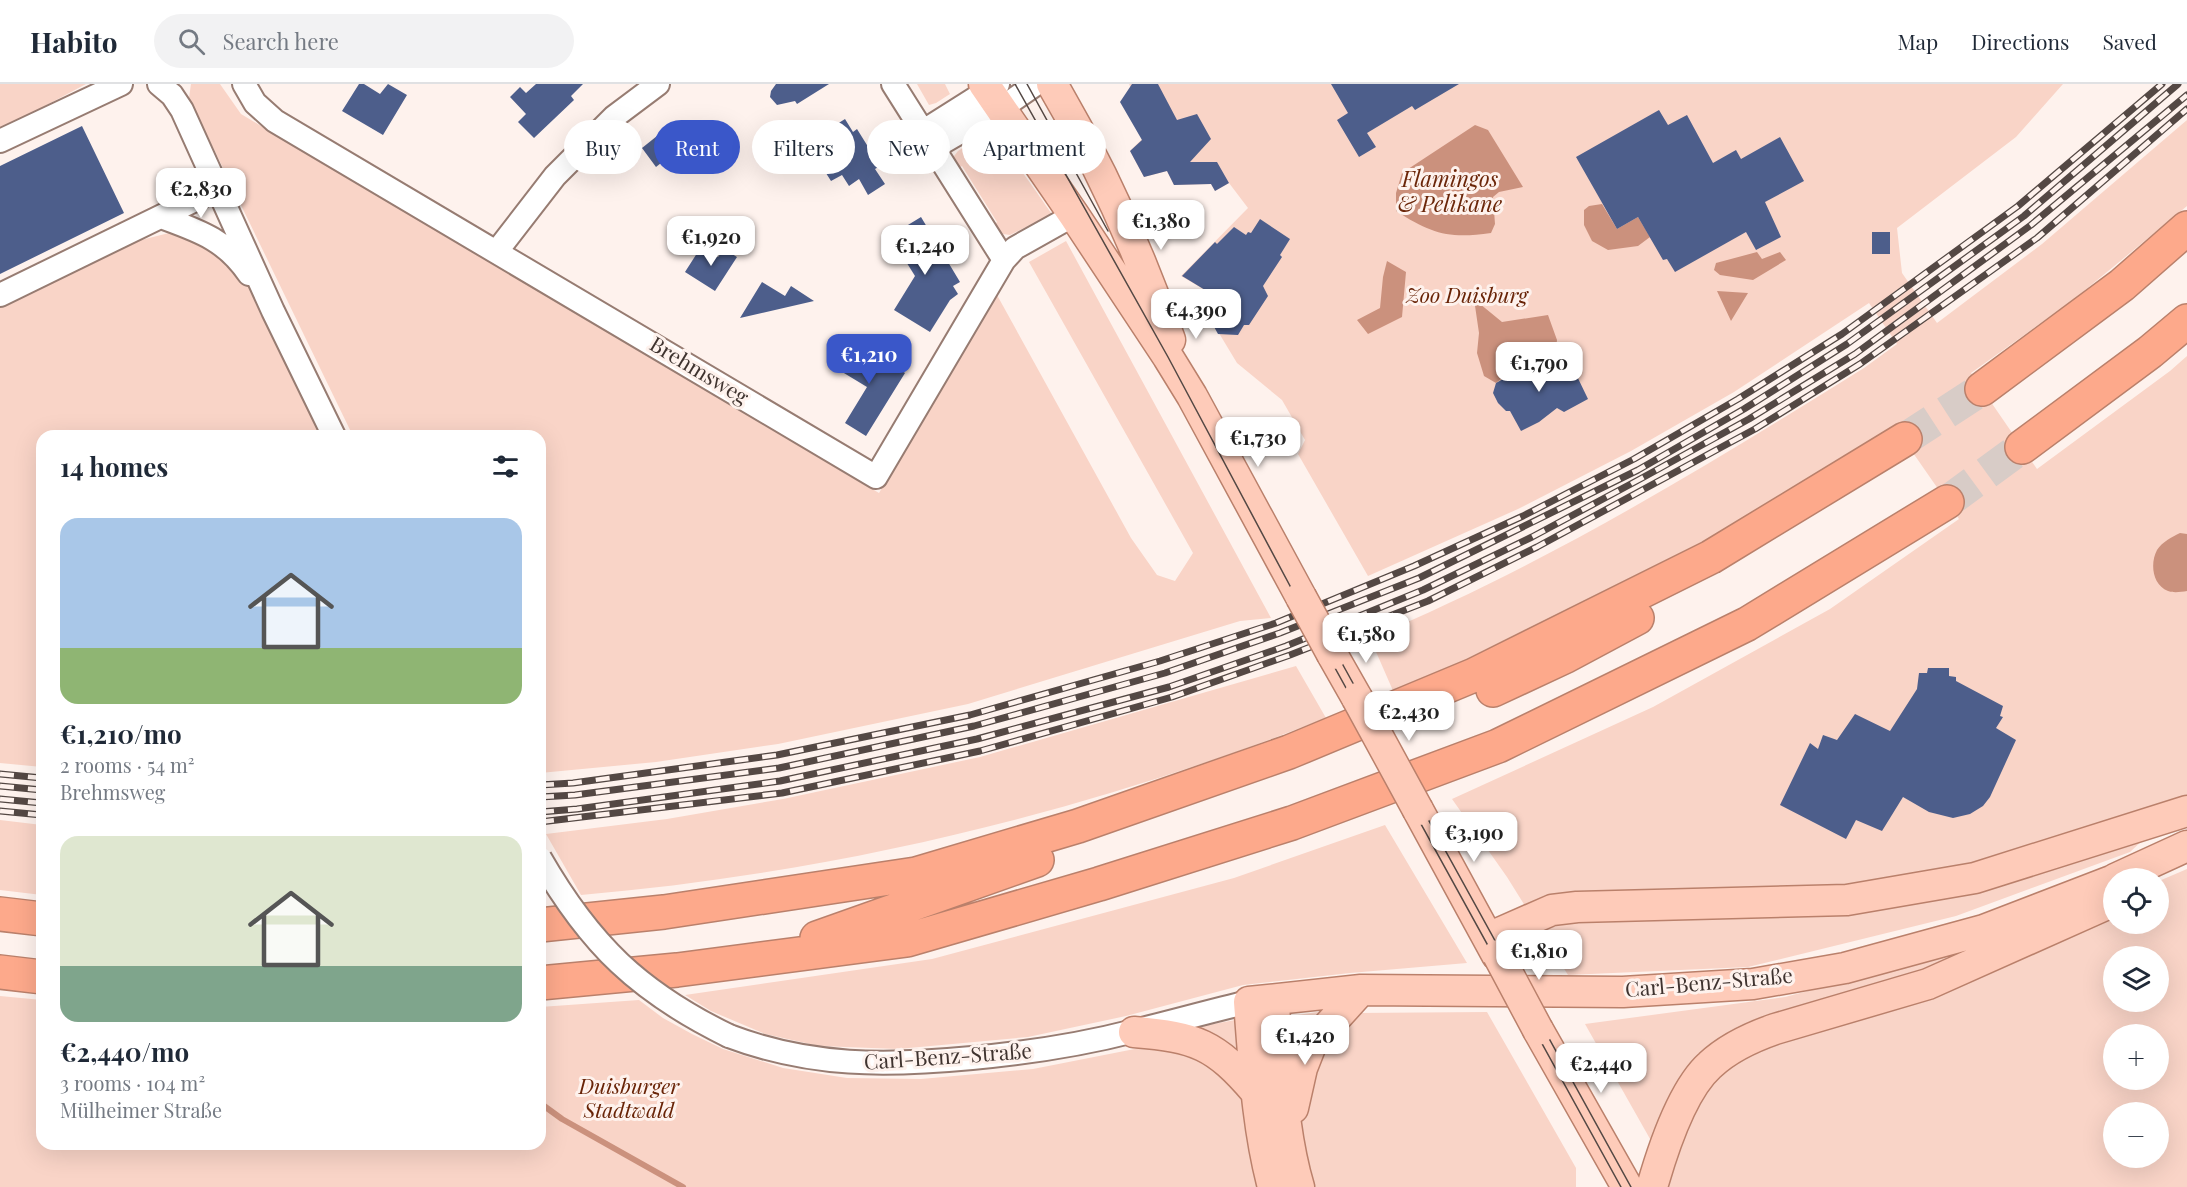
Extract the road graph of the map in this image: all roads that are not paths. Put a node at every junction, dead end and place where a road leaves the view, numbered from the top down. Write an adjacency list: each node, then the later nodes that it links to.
1 (121, 84): 11 (street)
2 (159, 84): 13 (street)
3 (243, 84): 18 (street, Brehmsweg)
4 (658, 84): 18 (street)
5 (893, 84): 9 (street)
6 (1036, 84): 8 (street)
7 (1052, 84): 23 (main road)
8 (992, 92): 10 (street); 14 (main road)
9 (916, 120)
10 (950, 124)
11 (0, 141)
12 (950, 174): 19 (street)
13 (216, 184): 15 (street); 21 (street)
14 (1074, 215): 19 (street, Brehmsweg); 23 (main road)
15 (161, 217): 20 (street); 21 (street)
16 (2187, 228): 17 (highway)
17 (2187, 250)
18 (496, 251): 19 (street, Brehmsweg)
19 (1004, 260)
20 (0, 295)
21 (273, 310): 24 (street)
22 (2187, 321): 25 (highway)
23 (1192, 396): 38 (main road, bridge)
24 (331, 430)
25 (2022, 447)
26 (1947, 502): 39 (highway)
27 (2187, 811): 38 (main road)
28 (2187, 846): 31 (main road, Carl-Benz-Straße)
29 (2187, 855): 32 (main road)
30 (546, 868): 45 (street, Carl-Benz-Straße, bridge)
31 (2138, 868)
32 (2167, 868)
33 (2103, 883): 43 (main road, Carl-Benz-Straße)
34 (2103, 906): 48 (main road)
35 (0, 914): 36 (highway)
36 (36, 918)
37 (546, 924): 39 (highway)
38 (1493, 947): 48 (main road, bridge)
39 (765, 958): 42 (highway)
40 (0, 972): 41 (highway)
41 (36, 976)
42 (546, 982)
43 (1361, 990): 44 (main road, Carl-Benz-Straße); 47 (main road)
44 (1261, 1001): 45 (street, Carl-Benz-Straße); 46 (main road); 47 (main road)
45 (1134, 1032): 46 (main road)
46 (1257, 1092): 49 (main road)
47 (1288, 1138): 50 (main road)
48 (1629, 1185)
49 (1273, 1187)
50 (1299, 1187)

